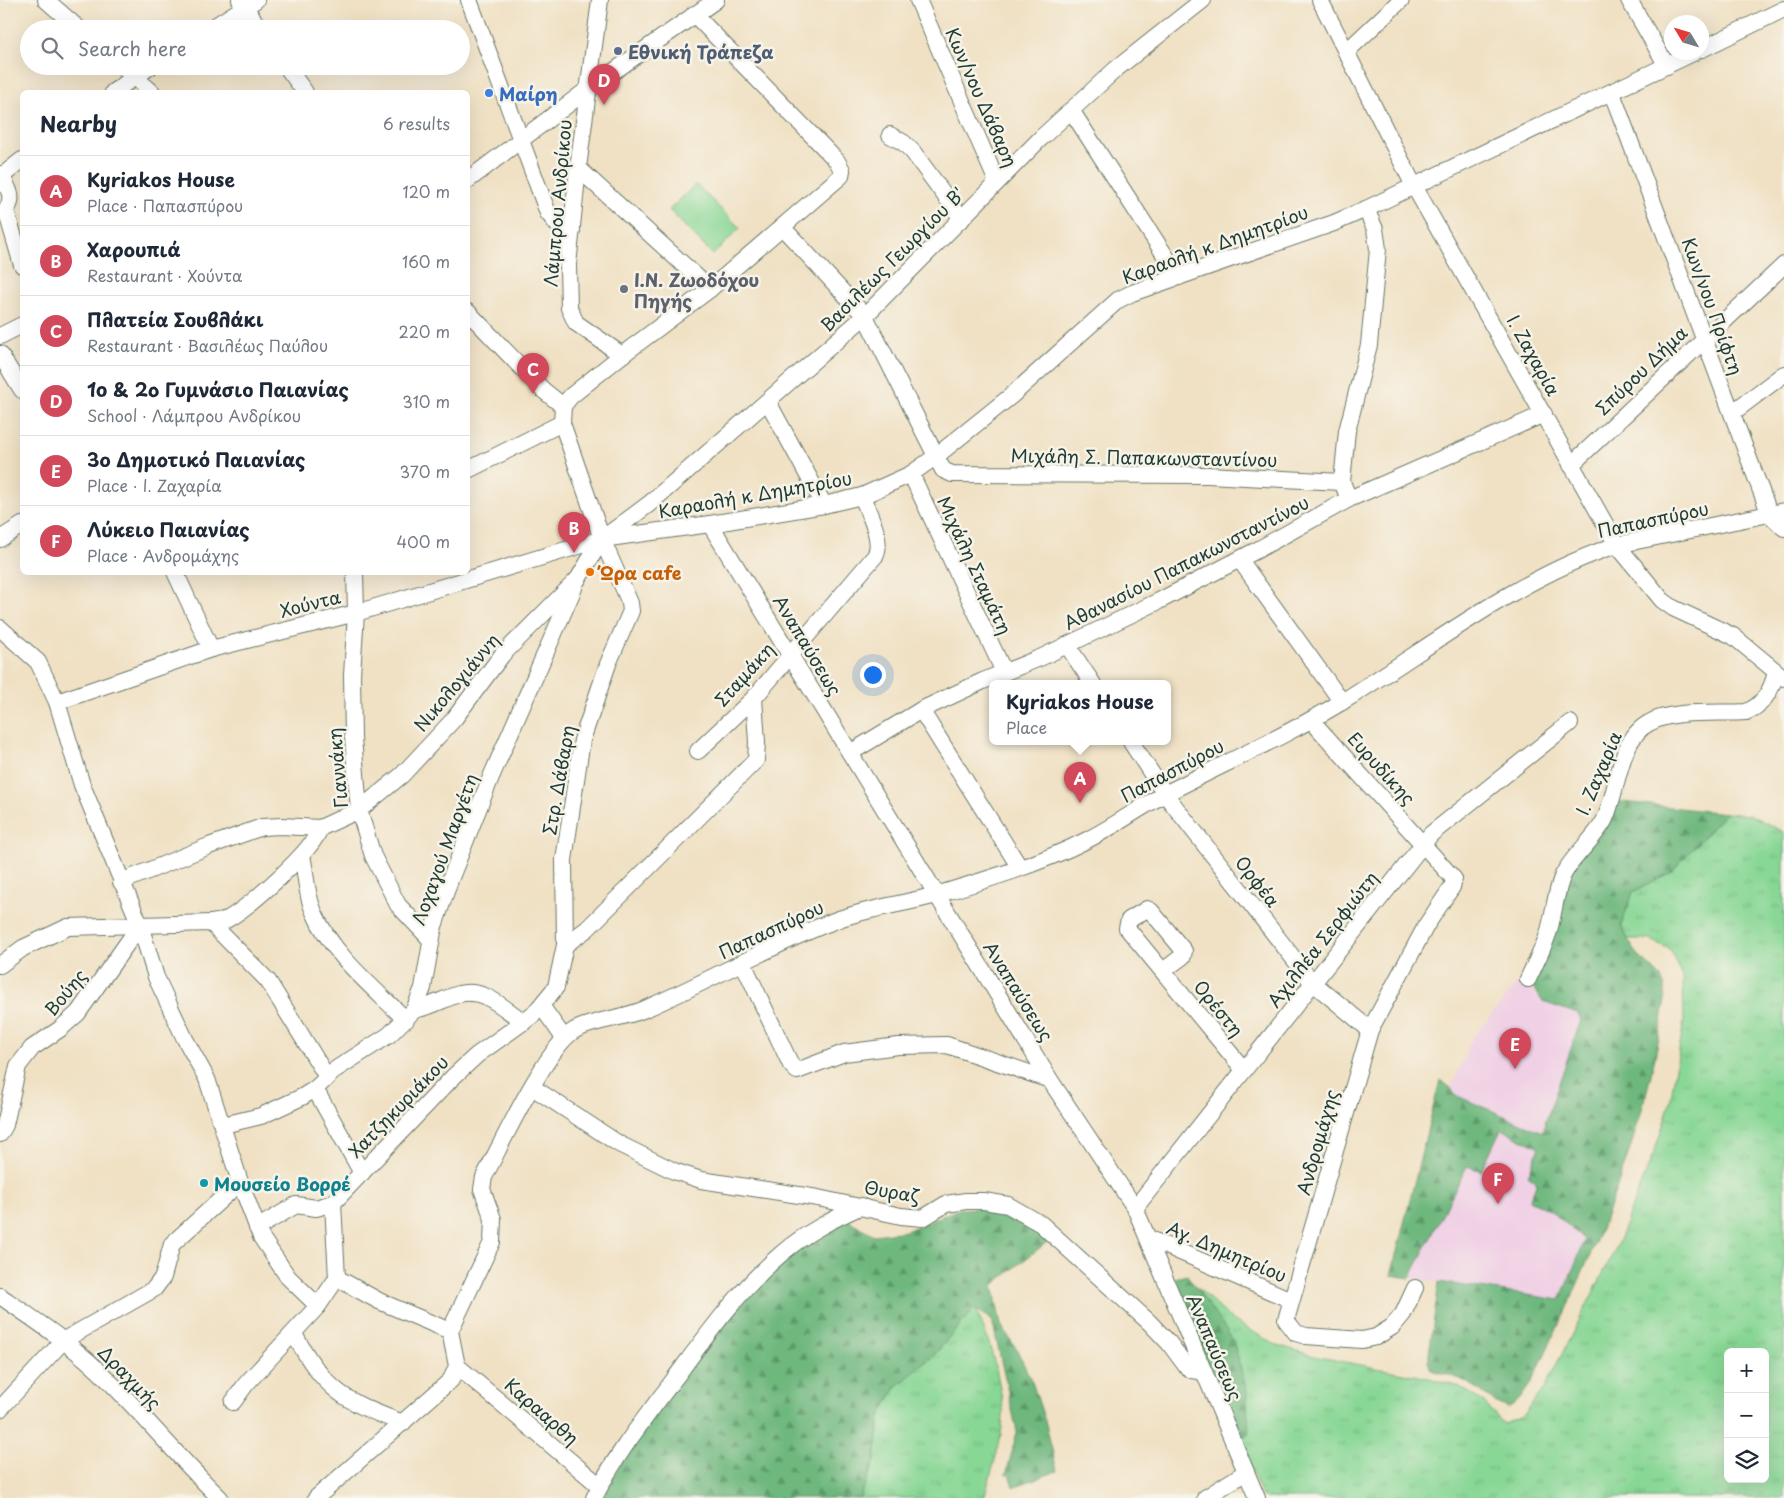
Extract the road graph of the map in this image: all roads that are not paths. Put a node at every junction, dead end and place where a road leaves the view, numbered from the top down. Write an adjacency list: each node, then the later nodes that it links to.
1 (46, 0): 13 (street)
2 (469, 0): 30 (street)
3 (600, 0): 26 (street, Λάμπρου Ανδρίκου)
4 (716, 0): 12 (street)
5 (918, 0): 35 (street, Κων/νου Δάβαρη)
6 (1320, 0): 17 (street, Ι. Ζαχαρία)
7 (1401, 0): 17 (street)
8 (1630, 0): 19 (street)
9 (247, 2): 14 (street); 15 (street)
10 (1197, 2): 28 (street, Βασιλέως Γεωργίου Β')
11 (1784, 9): 16 (street)
12 (694, 14): 26 (street); 40 (street)
13 (69, 20)
14 (222, 20)
15 (256, 20)
16 (1709, 46)
17 (1346, 52): 36 (street, Ι. Ζαχαρία)
18 (1679, 60): 19 (street, Καραολή κ Δημητρίου)
19 (1667, 66): 27 (street, Καραολή κ Δημητρίου)
20 (126, 75): 23 (street)
21 (132, 75): 24 (street)
22 (293, 75): 25 (street)
23 (114, 90)
24 (150, 90)
25 (304, 90)
26 (587, 90): 30 (street); 32 (street, Λάμπρου Ανδρίκου)
27 (1612, 93): 36 (street, Καραολή κ Δημητρίου); 50 (street, Κων/νου Πρίφτη)
28 (1071, 110): 35 (street, Βασιλέως Γεωργίου Β'); 44 (street)
29 (890, 135): 39 (street)
30 (520, 140): 34 (street); 41 (street)
31 (20, 161): 33 (street)
32 (578, 168): 41 (street, Λάμπρου Ανδρίκου); 45 (street)
33 (1, 175): 38 (street)
34 (470, 178)
35 (997, 182): 39 (street, Βασιλέως Γεωργίου Β')
36 (1414, 186): 37 (street, Καραολή κ Δημητρίου); 58 (street, Ι. Ζαχαρία)
37 (1366, 210): 44 (street, Καραολή κ Δημητρίου); 64 (street)
38 (3, 211): 42 (street)
39 (962, 219): 47 (street, Βασιλέως Γεωργίου Β')
40 (782, 227): 45 (street); 47 (street)
41 (572, 231): 52 (street, Λάμπρου Ανδρίκου)
42 (20, 259)
43 (1784, 265): 50 (street, Σπύρου Δήμα)
44 (1179, 277): 60 (street, Καραολή κ Δημητρίου)
45 (710, 289): 52 (street)
46 (470, 314): 56 (street)
47 (865, 316): 55 (street, Βασιλέως Γεωργίου Β'); 60 (street)
48 (20, 326): 49 (street)
49 (0, 336)
50 (1704, 338): 57 (street, Κων/νου Πρίφτη); 61 (street, Σπύρου Δήμα)
51 (0, 354): 54 (street)
52 (622, 355): 56 (street)
53 (1784, 374): 57 (street)
54 (20, 387)
55 (768, 402): 67 (street); 73 (street, Βασιλέως Γεωργίου Β')
56 (563, 406): 59 (street)
57 (1732, 413): 68 (street, Κων/νου Πρίφτη)
58 (1544, 414): 61 (street, Ι. Ζαχαρία); 66 (street, Αθανασίου Παπακωνσταντίνου)
59 (562, 423): 62 (street); 73 (street, Στρ. Δάβαρη)
60 (935, 457): 63 (street, Καραολή κ Δημητρίου); 64 (street, Μιχάλη Σ. Παπακωνσταντίνου)
61 (1571, 465): 74 (street, Ι. Ζαχαρία)
62 (470, 469)
63 (911, 474): 65 (street, Καραολή κ Δημητρίου); 84 (street, Μιχάλη Σταμάτη)
64 (1342, 482): 66 (street)
65 (862, 496): 67 (street, Καραολή κ Δημητρίου); 83 (street, Σταμάκη)
66 (1349, 499): 75 (street, Αθανασίου Παπακωνσταντίνου)
67 (824, 505): 69 (street, Καραολή κ Δημητρίου)
68 (1777, 513): 71 (street, Κων/νου Πρίφτη); 74 (street, Παπασπύρου)
69 (710, 524): 73 (street, Καραολή κ Δημητρίου); 83 (street, Αναπαύσεως)
70 (20, 526): 72 (street)
71 (1784, 528)
72 (0, 539)
73 (602, 539): 78 (street, Νικολογιάννη); 79 (street, Χούντα); 107 (street, Στρ. Δάβαρη)
74 (1617, 545): 85 (street, Ι. Ζαχαρία); 89 (street, Παπασπύρου)
75 (1240, 560): 81 (street, Αθανασίου Παπακωνσταντίνου); 89 (street)
76 (176, 575): 82 (street)
77 (355, 575): 79 (street, Γιαννάκη)
78 (578, 579): 97 (street, Νικολογιάννη); 106 (street, Λοχαγού Μαργέτη)
79 (356, 612): 82 (street, Χούντα); 97 (street, Γιαννάκη)
80 (0, 628): 88 (street)
81 (1067, 645): 84 (street, Αθανασίου Παπακωνσταντίνου); 86 (street)
82 (211, 649): 88 (street, Χούντα)
83 (790, 653): 87 (street, Σταμάκη); 95 (street, Αναπαύσεως)
84 (1004, 672): 90 (street, Αθανασίου Παπακωνσταντίνου)
85 (1780, 675): 111 (street, Ι. Ζαχαρία)
86 (1090, 680)
87 (754, 698): 94 (street, Σταμάκη); 107 (street)
88 (57, 702): 102 (street)
89 (1342, 702): 91 (street, Παπασπύρου)
90 (922, 710): 95 (street, Αθανασίου Παπακωνσταντίνου); 101 (street)
91 (1311, 720): 96 (street, Παπασπύρου); 99 (street, Ευρυδίκης)
92 (1570, 723): 99 (street, Αχιλλέα Σερφιώτη)
93 (1133, 745): 96 (street, Ορφέα)
94 (698, 751)
95 (850, 753): 103 (street, Αναπαύσεως)
96 (1165, 794): 101 (street, Παπασπύρου); 112 (street, Ορφέα)
97 (359, 810): 98 (street, Νικολογιάννη); 106 (street, Γιαννάκη)
98 (320, 828): 100 (street); 102 (street, Νικολογιάννη)
99 (1424, 844): 112 (street, Αχιλλέα Σερφιώτη); 116 (street, Ανδρομάχης)
100 (302, 855): 104 (street); 114 (street)
101 (1020, 868): 103 (street, Παπασπύρου)
102 (121, 882): 105 (street)
103 (936, 895): 108 (street, Παπασπύρου); 120 (street, Αναπαύσεως)
104 (211, 923): 105 (street); 119 (street)
105 (140, 926): 109 (street); 123 (street); 124 (street, Βούης)
106 (431, 940): 114 (street, Λοχαγού Μαργέτη)
107 (564, 945): 113 (street, Στρ. Δάβαρη)
108 (743, 963): 117 (street, Παπασπύρου); 120 (street)
109 (0, 965)
110 (1164, 971): 118 (street, Ορέστη)
111 (1528, 979)
112 (1312, 982): 116 (street, Ορφέα); 118 (street, Αχιλλέα Σερφιώτη)
113 (542, 1007): 115 (street, Χατζηκυριάκου); 117 (street)
114 (410, 1015): 115 (street); 119 (street, Λοχαγού Μαργέτη)
115 (524, 1022): 125 (street, Χατζηκυριάκου)
116 (1370, 1030): 135 (street, Ανδρομάχης)
117 (564, 1038): 121 (street)
118 (1244, 1070): 129 (street, Αχιλλέα Σερφιώτη)
119 (326, 1077): 122 (street, Λοχαγού Μαργέτη)
120 (1050, 1080): 129 (street, Αναπαύσεως)
121 (532, 1087): 128 (street, Θυραζ); 137 (street)
122 (315, 1089): 123 (street, Λοχαγού Μαργέτη); 125 (street)
123 (223, 1125): 126 (street)
124 (0, 1134)
125 (362, 1173): 127 (street, Χατζηκυριάκου)
126 (240, 1182): 130 (street); 139 (street)
127 (333, 1203): 130 (street); 132 (street)
128 (862, 1206): 141 (street, Θυραζ); 146 (street)
129 (1135, 1208): 131 (street, Αναπαύσεως)
130 (257, 1228): 136 (street)
131 (1148, 1238): 135 (street, Αγ. Δημητρίου); 141 (street, Αναπαύσεως)
132 (337, 1278): 136 (street); 137 (street)
133 (1415, 1288): 135 (street, Ανδρομάχης)
134 (0, 1296): 139 (street, Δραχμής)
135 (1291, 1300)
136 (318, 1306): 138 (street)
137 (450, 1331): 140 (street)
138 (294, 1334): 142 (street); 144 (street)
139 (64, 1340): 143 (street); 148 (street, Δραχμής)
140 (457, 1366): 144 (street); 146 (street, Καρααρθη)
141 (1204, 1372): 145 (street, Αναπαύσεως)
142 (233, 1402)
143 (0, 1409)
144 (402, 1423): 147 (street)
145 (1246, 1472): 150 (street); 151 (street, Αναπαύσεως)
146 (597, 1492)
147 (334, 1493): 149 (street)
148 (220, 1498)
149 (316, 1498)
150 (1205, 1498)
151 (1257, 1498)

